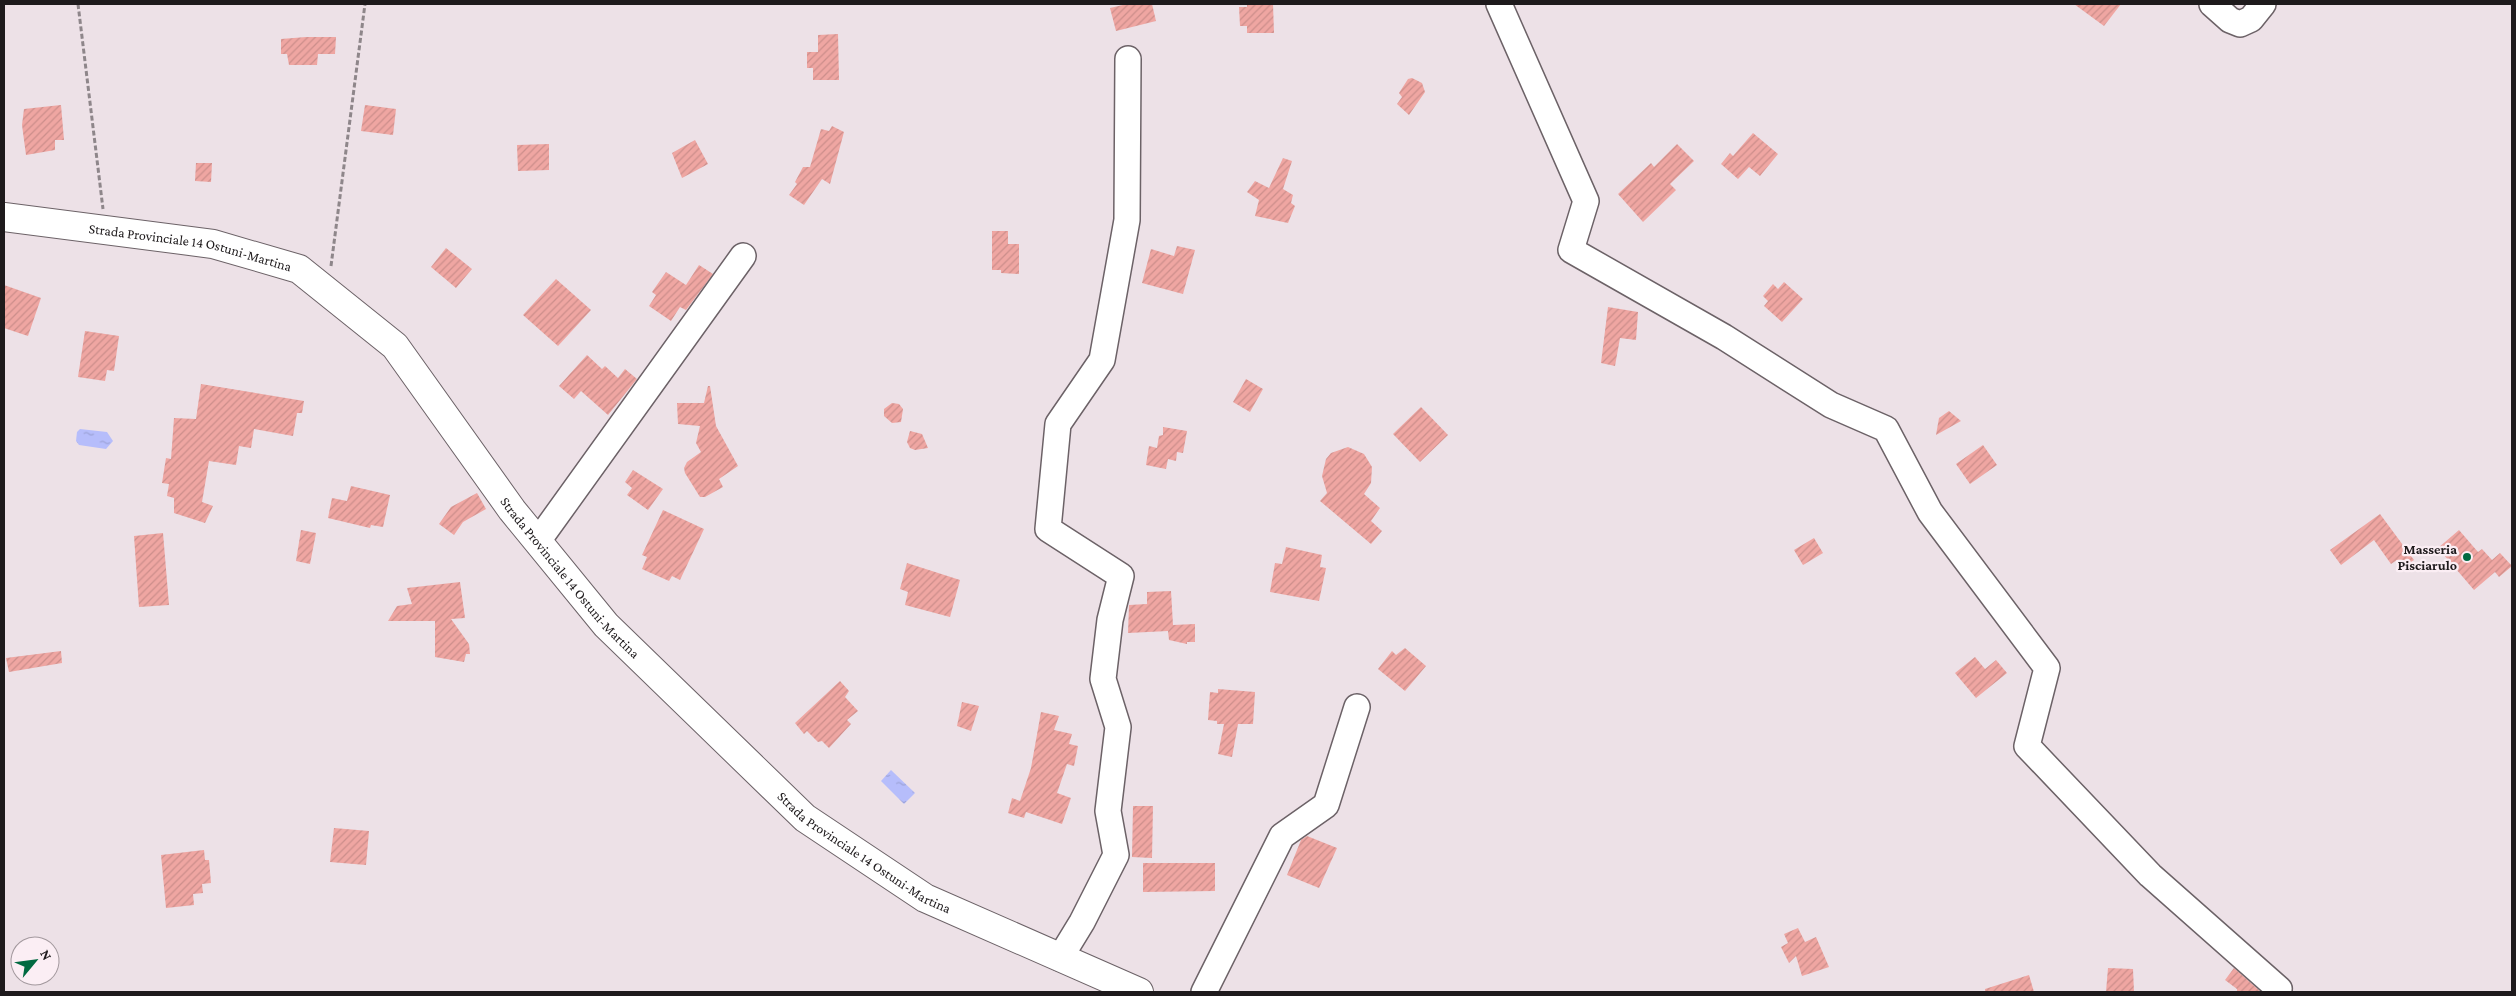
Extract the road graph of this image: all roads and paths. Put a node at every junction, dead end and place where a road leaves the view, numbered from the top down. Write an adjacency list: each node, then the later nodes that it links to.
1 (78, 4): 8 (path)
2 (365, 4): 10 (path)
3 (1499, 4): 16 (street)
4 (2212, 4): 5 (street)
5 (2263, 4)
6 (1128, 59): 13 (street)
7 (4, 218): 8 (main road, Strada Provinciale 14 Ostuni-Martina)
8 (106, 230): 10 (main road, Strada Provinciale 14 Ostuni-Martina)
9 (743, 256): 11 (street)
10 (328, 291): 11 (main road, Strada Provinciale 14 Ostuni-Martina)
11 (538, 541): 13 (main road, Strada Provinciale 14 Ostuni-Martina)
12 (1357, 706): 15 (street)
13 (1060, 958): 14 (main road, Strada Provinciale 14 Ostuni-Martina)
14 (1139, 992)
15 (1204, 992)
16 (2278, 992)

